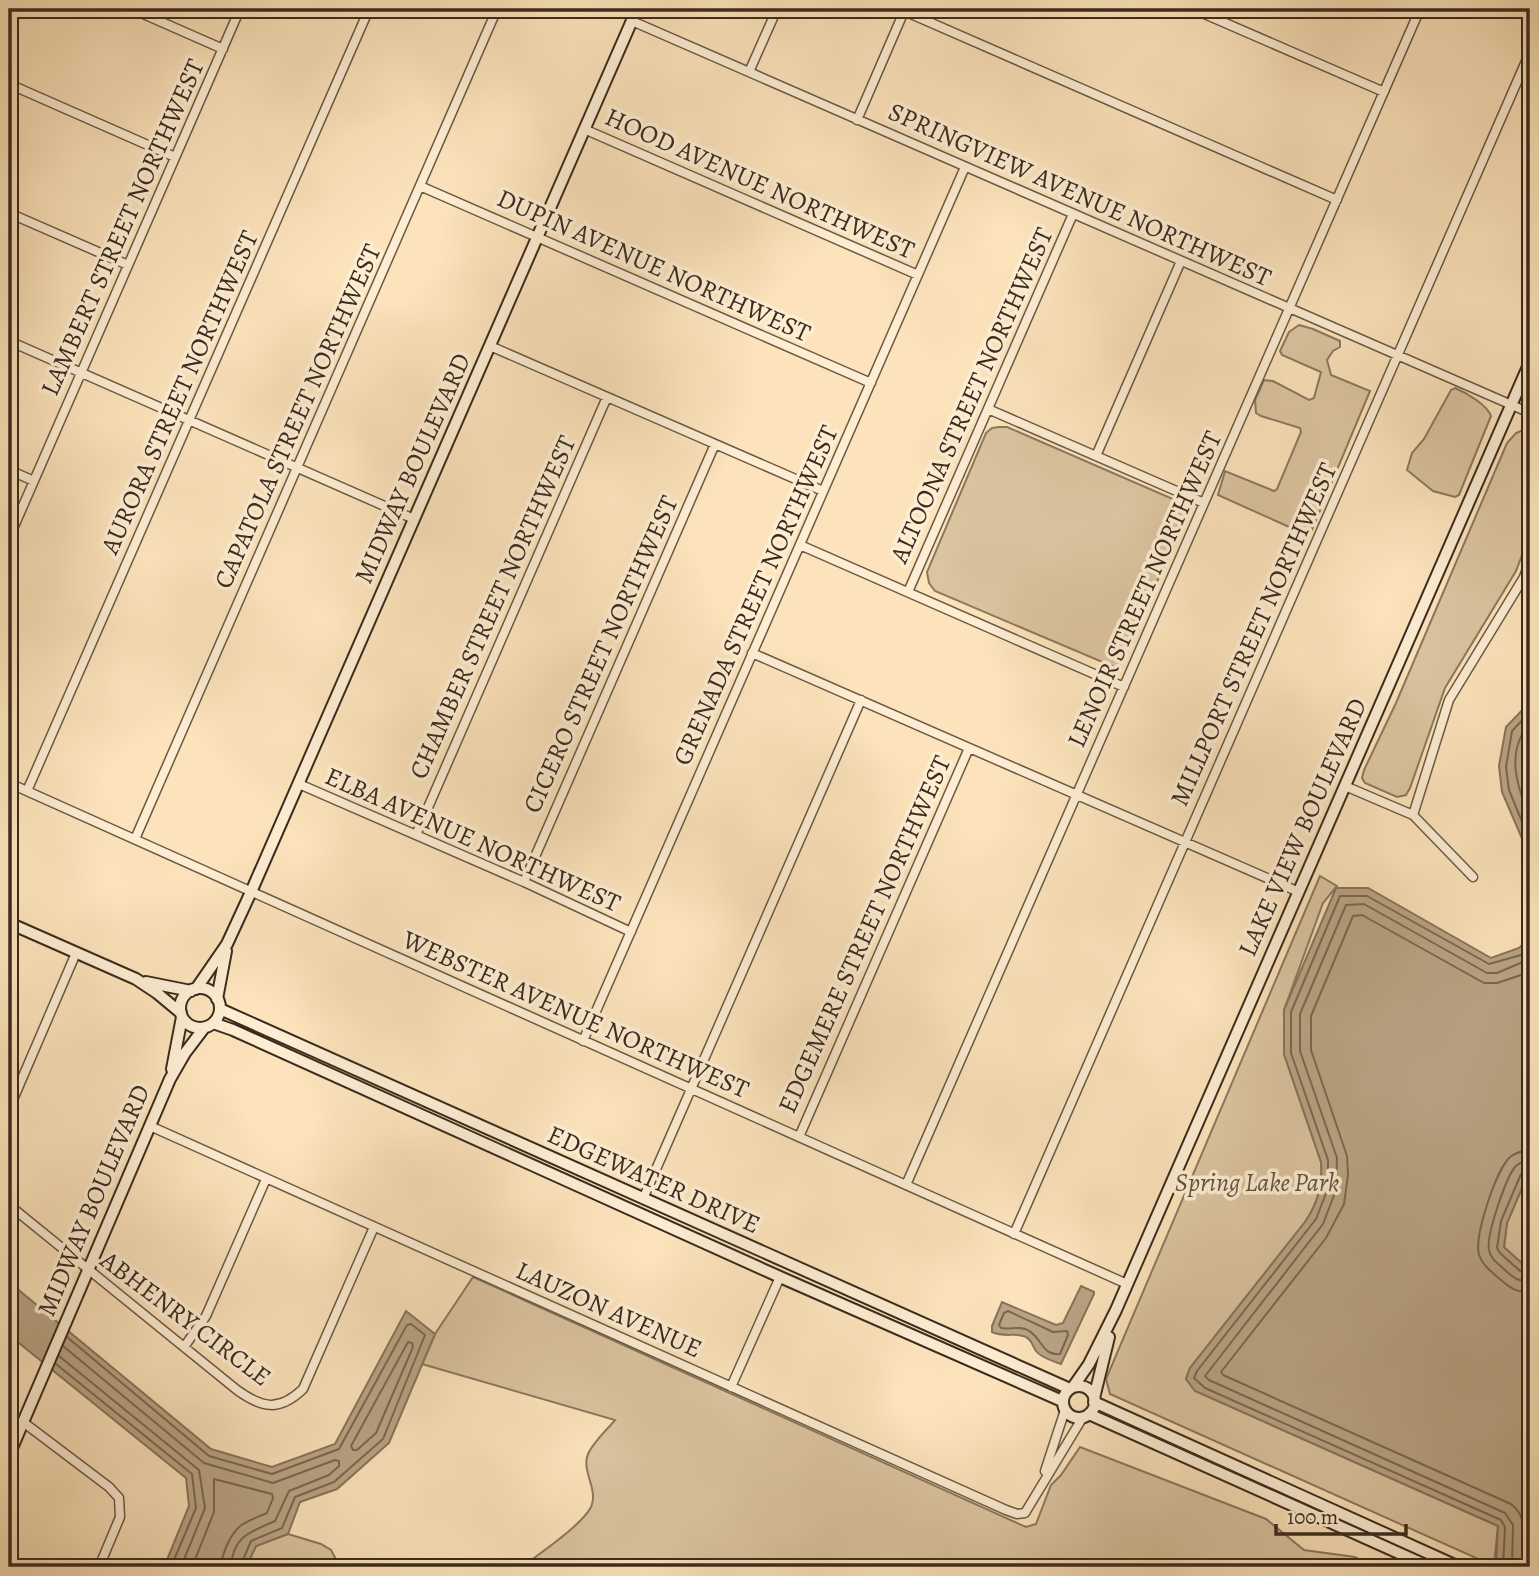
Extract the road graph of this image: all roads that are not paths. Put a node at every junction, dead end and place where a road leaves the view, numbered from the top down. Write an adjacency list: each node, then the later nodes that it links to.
1 (131, 9): 11 (street)
2 (240, 9): 11 (street, LAMBERT STREET NORTHWEST)
3 (369, 9): 39 (street, AURORA STREET NORTHWEST)
4 (498, 9): 20 (street, CAPATOLA STREET NORTHWEST)
5 (637, 9): 10 (street, MIDWAY BOULEVARD)
6 (776, 9): 13 (street)
7 (1193, 9): 15 (street)
8 (1420, 9): 15 (street, LENOIR STREET NORTHWEST)
9 (905, 10): 16 (street); 21 (street)
10 (632, 21): 13 (street, SPRINGVIEW AVENUE NORTHWEST); 17 (street, MIDWAY BOULEVARD)
11 (223, 48): 18 (street, LAMBERT STREET NORTHWEST)
12 (1530, 52): 31 (street, MILLPORT STREET NORTHWEST)
13 (749, 72): 16 (street, SPRINGVIEW AVENUE NORTHWEST)
14 (9, 84): 18 (street)
15 (1384, 92): 21 (street, LENOIR STREET NORTHWEST)
16 (857, 120): 19 (street, SPRINGVIEW AVENUE NORTHWEST)
17 (584, 129): 24 (street, MIDWAY BOULEVARD); 27 (street, HOOD AVENUE NORTHWEST)
18 (175, 157): 26 (street, LAMBERT STREET NORTHWEST)
19 (965, 167): 23 (street, SPRINGVIEW AVENUE NORTHWEST); 27 (street, GRENADA STREET NORTHWEST)
20 (420, 186): 24 (street, DUPIN AVENUE NORTHWEST); 42 (street, CAPATOLA STREET NORTHWEST)
21 (1337, 200): 28 (street, LENOIR STREET NORTHWEST)
22 (9, 213): 26 (street)
23 (1073, 214): 25 (street, SPRINGVIEW AVENUE NORTHWEST); 37 (street, ALTOONA STREET NORTHWEST)
24 (537, 237): 30 (street, MIDWAY BOULEVARD); 34 (street, DUPIN AVENUE NORTHWEST)
25 (1181, 261): 28 (street, SPRINGVIEW AVENUE NORTHWEST); 41 (street)
26 (128, 265): 33 (street, LAMBERT STREET NORTHWEST)
27 (918, 275): 34 (street, GRENADA STREET NORTHWEST)
28 (1289, 309): 31 (street, SPRINGVIEW AVENUE NORTHWEST); 46 (street, LENOIR STREET NORTHWEST)
29 (9, 341): 33 (street)
30 (490, 346): 35 (street); 47 (street, MIDWAY BOULEVARD)
31 (1398, 356): 36 (street, SPRINGVIEW AVENUE NORTHWEST); 64 (street, MILLPORT STREET NORTHWEST)
32 (1530, 362): 36 (street, LAKE VIEW BOULEVARD)
33 (81, 373): 39 (street); 44 (street, LAMBERT STREET NORTHWEST)
34 (871, 383): 45 (street, GRENADA STREET NORTHWEST)
35 (607, 397): 40 (street); 62 (street, CHAMBER STREET NORTHWEST)
36 (1511, 405): 38 (street, SPRINGVIEW AVENUE NORTHWEST); 58 (street, LAKE VIEW BOULEVARD)
37 (988, 409): 41 (street); 51 (street, ALTOONA STREET NORTHWEST)
38 (1530, 413)
39 (189, 420): 42 (street); 59 (street, AURORA STREET NORTHWEST)
40 (715, 444): 45 (street); 66 (street, CICERO STREET NORTHWEST)
41 (1096, 456): 46 (street)
42 (297, 467): 47 (street); 63 (street, CAPATOLA STREET NORTHWEST)
43 (9, 470): 44 (street)
44 (34, 481): 48 (street, LAMBERT STREET NORTHWEST)
45 (823, 491): 49 (street, GRENADA STREET NORTHWEST)
46 (1205, 503): 53 (street, LENOIR STREET NORTHWEST)
47 (414, 519): 57 (street, MIDWAY BOULEVARD)
48 (9, 538)
49 (800, 545): 51 (street); 52 (street, GRENADA STREET NORTHWEST)
50 (1530, 560): 61 (street)
51 (908, 592): 53 (street)
52 (752, 653): 54 (street); 70 (street, GRENADA STREET NORTHWEST)
53 (1124, 687): 60 (street, LENOIR STREET NORTHWEST)
54 (861, 701): 55 (street); 80 (street)
55 (969, 748): 60 (street); 83 (street, EDGEMERE STREET NORTHWEST)
56 (9, 783): 59 (street, WEBSTER AVENUE NORTHWEST)
57 (299, 783): 62 (street, ELBA AVENUE NORTHWEST); 67 (street, MIDWAY BOULEVARD)
58 (1345, 786): 61 (street); 68 (street, LAKE VIEW BOULEVARD)
59 (27, 791): 63 (street, WEBSTER AVENUE NORTHWEST)
60 (1077, 795): 64 (street); 85 (street, LENOIR STREET NORTHWEST)
61 (1413, 815): 65 (street)
62 (416, 835): 66 (street, ELBA AVENUE NORTHWEST)
63 (135, 839): 67 (street, WEBSTER AVENUE NORTHWEST)
64 (1185, 842): 68 (street); 89 (street, MILLPORT STREET NORTHWEST)
65 (1473, 877)
66 (524, 882): 70 (street, ELBA AVENUE NORTHWEST)
67 (251, 892): 71 (street, MIDWAY BOULEVARD); 78 (street, WEBSTER AVENUE NORTHWEST)
68 (1298, 892): 92 (street, LAKE VIEW BOULEVARD)
69 (9, 923): 72 (street)
70 (631, 932): 78 (street, GRENADA STREET NORTHWEST)
71 (227, 944): 74 (street, MIDWAY BOULEVARD); 75 (street, MIDWAY BOULEVARD)
72 (76, 954): 73 (street); 81 (street)
73 (136, 979): 74 (street); 76 (street)
74 (193, 990): 75 (street); 76 (street)
75 (218, 1004): 77 (street); 86 (street, EDGEWATER DRIVE)
76 (181, 1015): 77 (street); 79 (street, MIDWAY BOULEVARD)
77 (209, 1025): 79 (street, MIDWAY BOULEVARD); 91 (street, EDGEWATER DRIVE)
78 (583, 1041): 80 (street, WEBSTER AVENUE NORTHWEST)
79 (170, 1079): 82 (street, MIDWAY BOULEVARD)
80 (691, 1089): 83 (street, WEBSTER AVENUE NORTHWEST); 86 (street)
81 (9, 1109)
82 (150, 1126): 84 (street, LAUZON AVENUE); 90 (street, MIDWAY BOULEVARD)
83 (799, 1137): 85 (street, WEBSTER AVENUE NORTHWEST)
84 (266, 1179): 88 (street, LAUZON AVENUE); 94 (street)
85 (906, 1185): 89 (street, WEBSTER AVENUE NORTHWEST)
86 (643, 1199): 96 (street, EDGEWATER DRIVE)
87 (9, 1205): 90 (street, ABHENRY CIRCLE)
88 (374, 1227): 94 (street, ABHENRY CIRCLE); 95 (street, LAUZON AVENUE)
89 (1014, 1234): 92 (street, WEBSTER AVENUE NORTHWEST)
90 (88, 1270): 94 (street, ABHENRY CIRCLE); 100 (street, MIDWAY BOULEVARD)
91 (780, 1277): 95 (street); 98 (street, EDGEWATER DRIVE)
92 (1127, 1284): 93 (street, LAKE VIEW BOULEVARD)
93 (1116, 1310): 96 (street, LAKE VIEW BOULEVARD); 97 (street, LAKE VIEW BOULEVARD)
94 (184, 1347)
95 (732, 1387): 102 (street, LAUZON AVENUE)
96 (1071, 1388): 97 (street); 98 (street)
97 (1094, 1400): 99 (street); 104 (street)
98 (1064, 1405): 99 (street); 102 (street, LAUZON AVENUE)
99 (1086, 1416): 102 (street, LAUZON AVENUE); 103 (street)
100 (23, 1422): 101 (street, MIDWAY BOULEVARD); 105 (street)
101 (9, 1455)
102 (1039, 1487)
103 (1313, 1516): 104 (street); 106 (street)
104 (1405, 1543): 107 (street)
105 (99, 1567)
106 (1430, 1567)
107 (1459, 1567)

